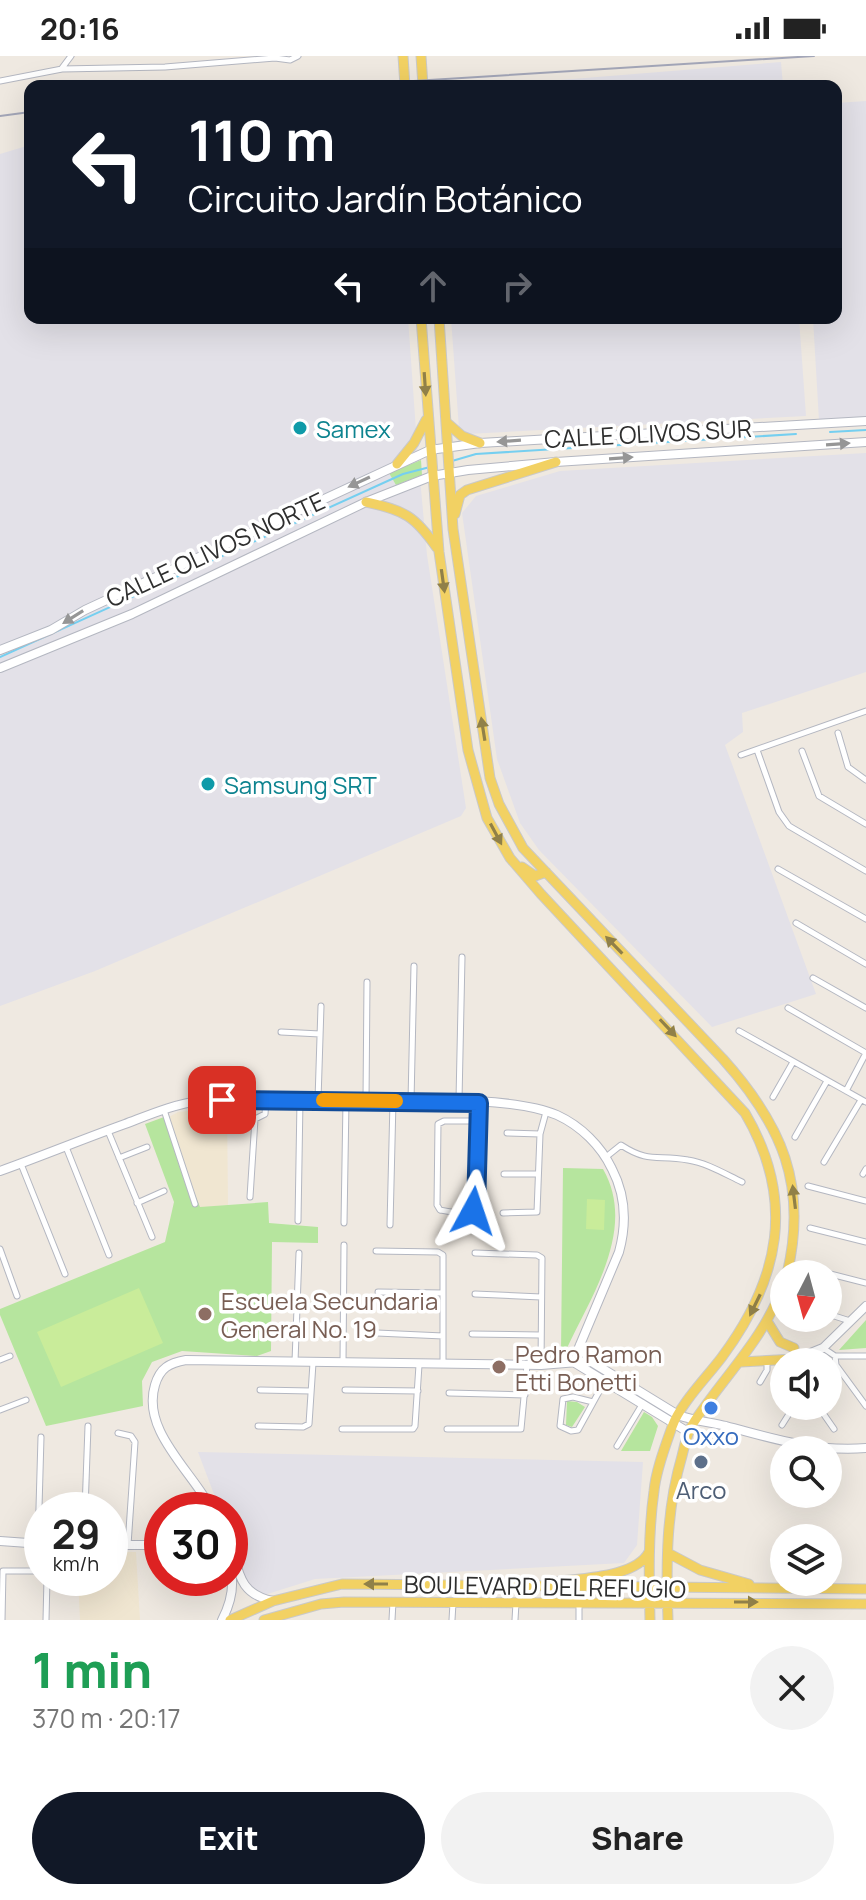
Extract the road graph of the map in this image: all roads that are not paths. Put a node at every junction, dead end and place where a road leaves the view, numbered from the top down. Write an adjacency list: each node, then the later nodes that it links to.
1 (71, 56): 5 (street)
2 (298, 56): 5 (street)
3 (403, 56): 6 (main road)
4 (421, 56): 7 (main road)
5 (62, 69): 8 (street)
6 (405, 80)
7 (423, 80)
8 (0, 81)
9 (421, 324): 11 (main road, one-way to 11)
10 (439, 324): 13 (main road)
11 (428, 417): 17 (main road); 19 (main road)
12 (866, 421): 15 (street, CALLE OLIVOS SUR, one-way to 15)
13 (445, 422): 15 (main road); 16 (main road)
14 (866, 442): 18 (street, CALLE OLIVOS SUR, one-way to 14)
15 (480, 443): 16 (street, CALLE OLIVOS SUR)
16 (447, 447): 17 (street, CALLE OLIVOS SUR); 20 (main road)
17 (430, 450): 19 (street, CALLE OLIVOS NORTE); 21 (main road)
18 (556, 462): 20 (street, CALLE OLIVOS SUR); 23 (main road)
19 (397, 464): 25 (street, CALLE OLIVOS NORTE, one-way to 25)
20 (448, 473): 21 (street, CALLE OLIVOS SUR); 23 (main road)
21 (432, 476): 22 (street, CALLE OLIVOS NORTE); 24 (main road)
22 (366, 502): 24 (main road); 26 (street, CALLE OLIVOS NORTE)
23 (453, 529): 37 (main road, one-way to 23)
24 (439, 552): 34 (main road, one-way to 34)
25 (0, 650)
26 (0, 668)
27 (866, 711): 29 (street)
28 (838, 733): 32 (street)
29 (757, 750): 31 (street); 36 (street)
30 (802, 751): 33 (street)
31 (741, 755)
32 (866, 780)
33 (866, 824)
34 (510, 858): 37 (main road); 155 (main road, one-way to 155)
35 (778, 869): 38 (street)
36 (866, 871)
37 (546, 872): 102 (main road, one-way to 37)
38 (866, 919)
39 (796, 923): 41 (street)
40 (462, 957): 64 (street)
41 (866, 964)
42 (414, 966): 62 (street)
43 (813, 978): 47 (street)
44 (367, 982): 60 (street)
45 (321, 1006): 50 (street)
46 (788, 1008): 51 (street)
47 (866, 1008)
48 (739, 1031): 52 (street)
49 (281, 1032): 50 (street)
50 (320, 1034): 58 (street)
51 (866, 1053): 54 (street)
52 (793, 1062): 53 (street); 55 (street)
53 (827, 1081): 54 (street); 72 (street)
54 (846, 1091): 63 (street)
55 (773, 1097)
56 (266, 1099): 57 (street); 66 (street); 85 (street)
57 (300, 1100): 58 (street); 90 (street)
58 (318, 1100): 59 (street)
59 (346, 1101): 60 (street); 91 (street)
60 (366, 1101): 61 (street)
61 (393, 1101): 62 (street); 92 (street)
62 (411, 1101): 64 (street)
63 (863, 1101): 77 (street)
64 (459, 1102): 65 (street)
65 (479, 1103): 67 (street); 68 (street)
66 (164, 1110): 69 (street); 88 (street)
67 (547, 1111): 71 (street); 75 (street)
68 (478, 1121): 68 (street)
69 (107, 1130): 73 (street); 76 (street)
70 (507, 1133): 71 (street)
71 (540, 1134): 81 (street)
72 (795, 1137)
73 (66, 1147): 78 (street); 101 (street)
74 (147, 1147): 76 (street)
75 (606, 1157): 82 (street); 120 (street)
76 (119, 1158): 87 (street)
77 (824, 1162)
78 (21, 1164): 79 (street); 103 (street)
79 (0, 1171)
80 (504, 1174): 81 (street)
81 (538, 1174): 89 (street)
82 (742, 1182)
83 (808, 1186): 86 (street)
84 (164, 1191): 87 (street)
85 (250, 1197)
86 (866, 1201)
87 (137, 1203): 94 (street)
88 (195, 1204)
89 (503, 1213)
90 (298, 1221)
91 (344, 1223)
92 (390, 1225)
93 (810, 1228): 95 (street)
94 (152, 1237)
95 (866, 1242)
96 (344, 1245): 133 (street)
97 (0, 1249): 109 (street)
98 (376, 1251): 107 (street)
99 (299, 1253): 130 (street)
100 (475, 1253): 110 (street)
101 (109, 1255)
102 (790, 1260)
103 (65, 1274)
104 (842, 1277): 105 (street)
105 (866, 1283)
106 (378, 1292): 107 (street)
107 (443, 1293): 119 (street)
108 (475, 1294): 110 (street)
109 (17, 1296)
110 (541, 1297): 118 (street)
111 (866, 1306): 115 (street)
112 (770, 1314): 114 (main road)
113 (842, 1319): 115 (street)
114 (767, 1321): 121 (main road); 131 (main road)
115 (852, 1322): 122 (street)
116 (377, 1333): 119 (street)
117 (472, 1334): 118 (street)
118 (540, 1335): 138 (street)
119 (443, 1336): 135 (street)
120 (580, 1345): 129 (street); 134 (street)
121 (788, 1348)
122 (820, 1348)
123 (10, 1356): 127 (street)
124 (842, 1356): 125 (street)
125 (866, 1356)
126 (770, 1359): 128 (main road)
127 (0, 1360)
128 (767, 1360): 131 (main road); 142 (street)
129 (590, 1361): 134 (street); 139 (street)
130 (295, 1362): 132 (street); 172 (street)
131 (741, 1362): 158 (main road)
132 (313, 1363): 133 (street); 145 (street)
133 (343, 1363): 137 (street)
134 (575, 1363): 138 (street); 141 (street)
135 (443, 1364): 136 (street); 137 (street)
136 (527, 1364): 138 (street); 148 (street)
137 (419, 1365): 146 (street)
138 (541, 1365)
139 (610, 1373): 141 (street); 149 (street)
140 (842, 1373): 153 (street)
141 (605, 1382): 151 (street); 152 (street)
142 (760, 1382)
143 (260, 1390): 145 (street)
144 (345, 1390): 146 (street)
145 (311, 1391): 161 (street)
146 (418, 1391): 162 (street)
147 (449, 1393): 148 (street)
148 (525, 1395): 163 (street)
149 (648, 1396): 152 (street); 155 (street)
150 (26, 1400): 154 (street)
151 (593, 1402): 151 (street)
152 (642, 1404): 155 (street); 168 (street)
153 (866, 1406)
154 (0, 1410)
155 (675, 1419): 158 (street); 165 (street); 177 (main road)
156 (785, 1420): 159 (street)
157 (828, 1420): 164 (street)
158 (695, 1421): 165 (main road); 169 (street)
159 (782, 1425)
160 (88, 1426): 171 (street)
161 (258, 1426)
162 (342, 1429)
163 (447, 1429)
164 (834, 1429)
165 (688, 1432): 178 (main road)
166 (118, 1433): 175 (street)
167 (41, 1437): 170 (street)
168 (617, 1446)
169 (866, 1448)
170 (40, 1492)
171 (86, 1492)
172 (200, 1492)
173 (0, 1541): 174 (street)
174 (24, 1543)
175 (128, 1545): 176 (street)
176 (144, 1545)
177 (651, 1549): 181 (main road); 183 (main road)
178 (668, 1553): 182 (main road); 184 (main road)
179 (1, 1571): 180 (street); 197 (street)
180 (24, 1571)
181 (527, 1585): 183 (main road, BOULEVARD DEL REFUGIO); 189 (main road, BOULEVARD DEL REFUGIO, one-way to 189)
182 (759, 1588): 184 (main road, BOULEVARD DEL REFUGIO); 185 (main road, BOULEVARD DEL REFUGIO)
183 (650, 1589): 184 (main road, BOULEVARD DEL REFUGIO); 192 (main road)
184 (667, 1589): 193 (main road)
185 (866, 1589)
186 (248, 1590): 189 (street)
187 (47, 1596): 198 (street)
188 (232, 1596): 199 (street)
189 (273, 1601): 200 (main road, BOULEVARD DEL REFUGIO)
190 (393, 1602): 194 (main road, BOULEVARD DEL REFUGIO); 201 (main road, BOULEVARD DEL REFUGIO); 202 (street)
191 (579, 1602): 192 (main road, BOULEVARD DEL REFUGIO); 195 (main road, BOULEVARD DEL REFUGIO); 205 (street)
192 (650, 1602): 193 (main road, BOULEVARD DEL REFUGIO); 206 (main road)
193 (668, 1602): 196 (main road, BOULEVARD DEL REFUGIO, one-way to 196); 207 (main road)
194 (453, 1603): 195 (main road, BOULEVARD DEL REFUGIO); 203 (street)
195 (516, 1603): 204 (street)
196 (866, 1604)
197 (2, 1620)
198 (46, 1620)
199 (222, 1620)
200 (230, 1620)
201 (264, 1620)
202 (392, 1620)
203 (452, 1620)
204 (515, 1620)
205 (579, 1620)
206 (650, 1620)
207 (668, 1620)

